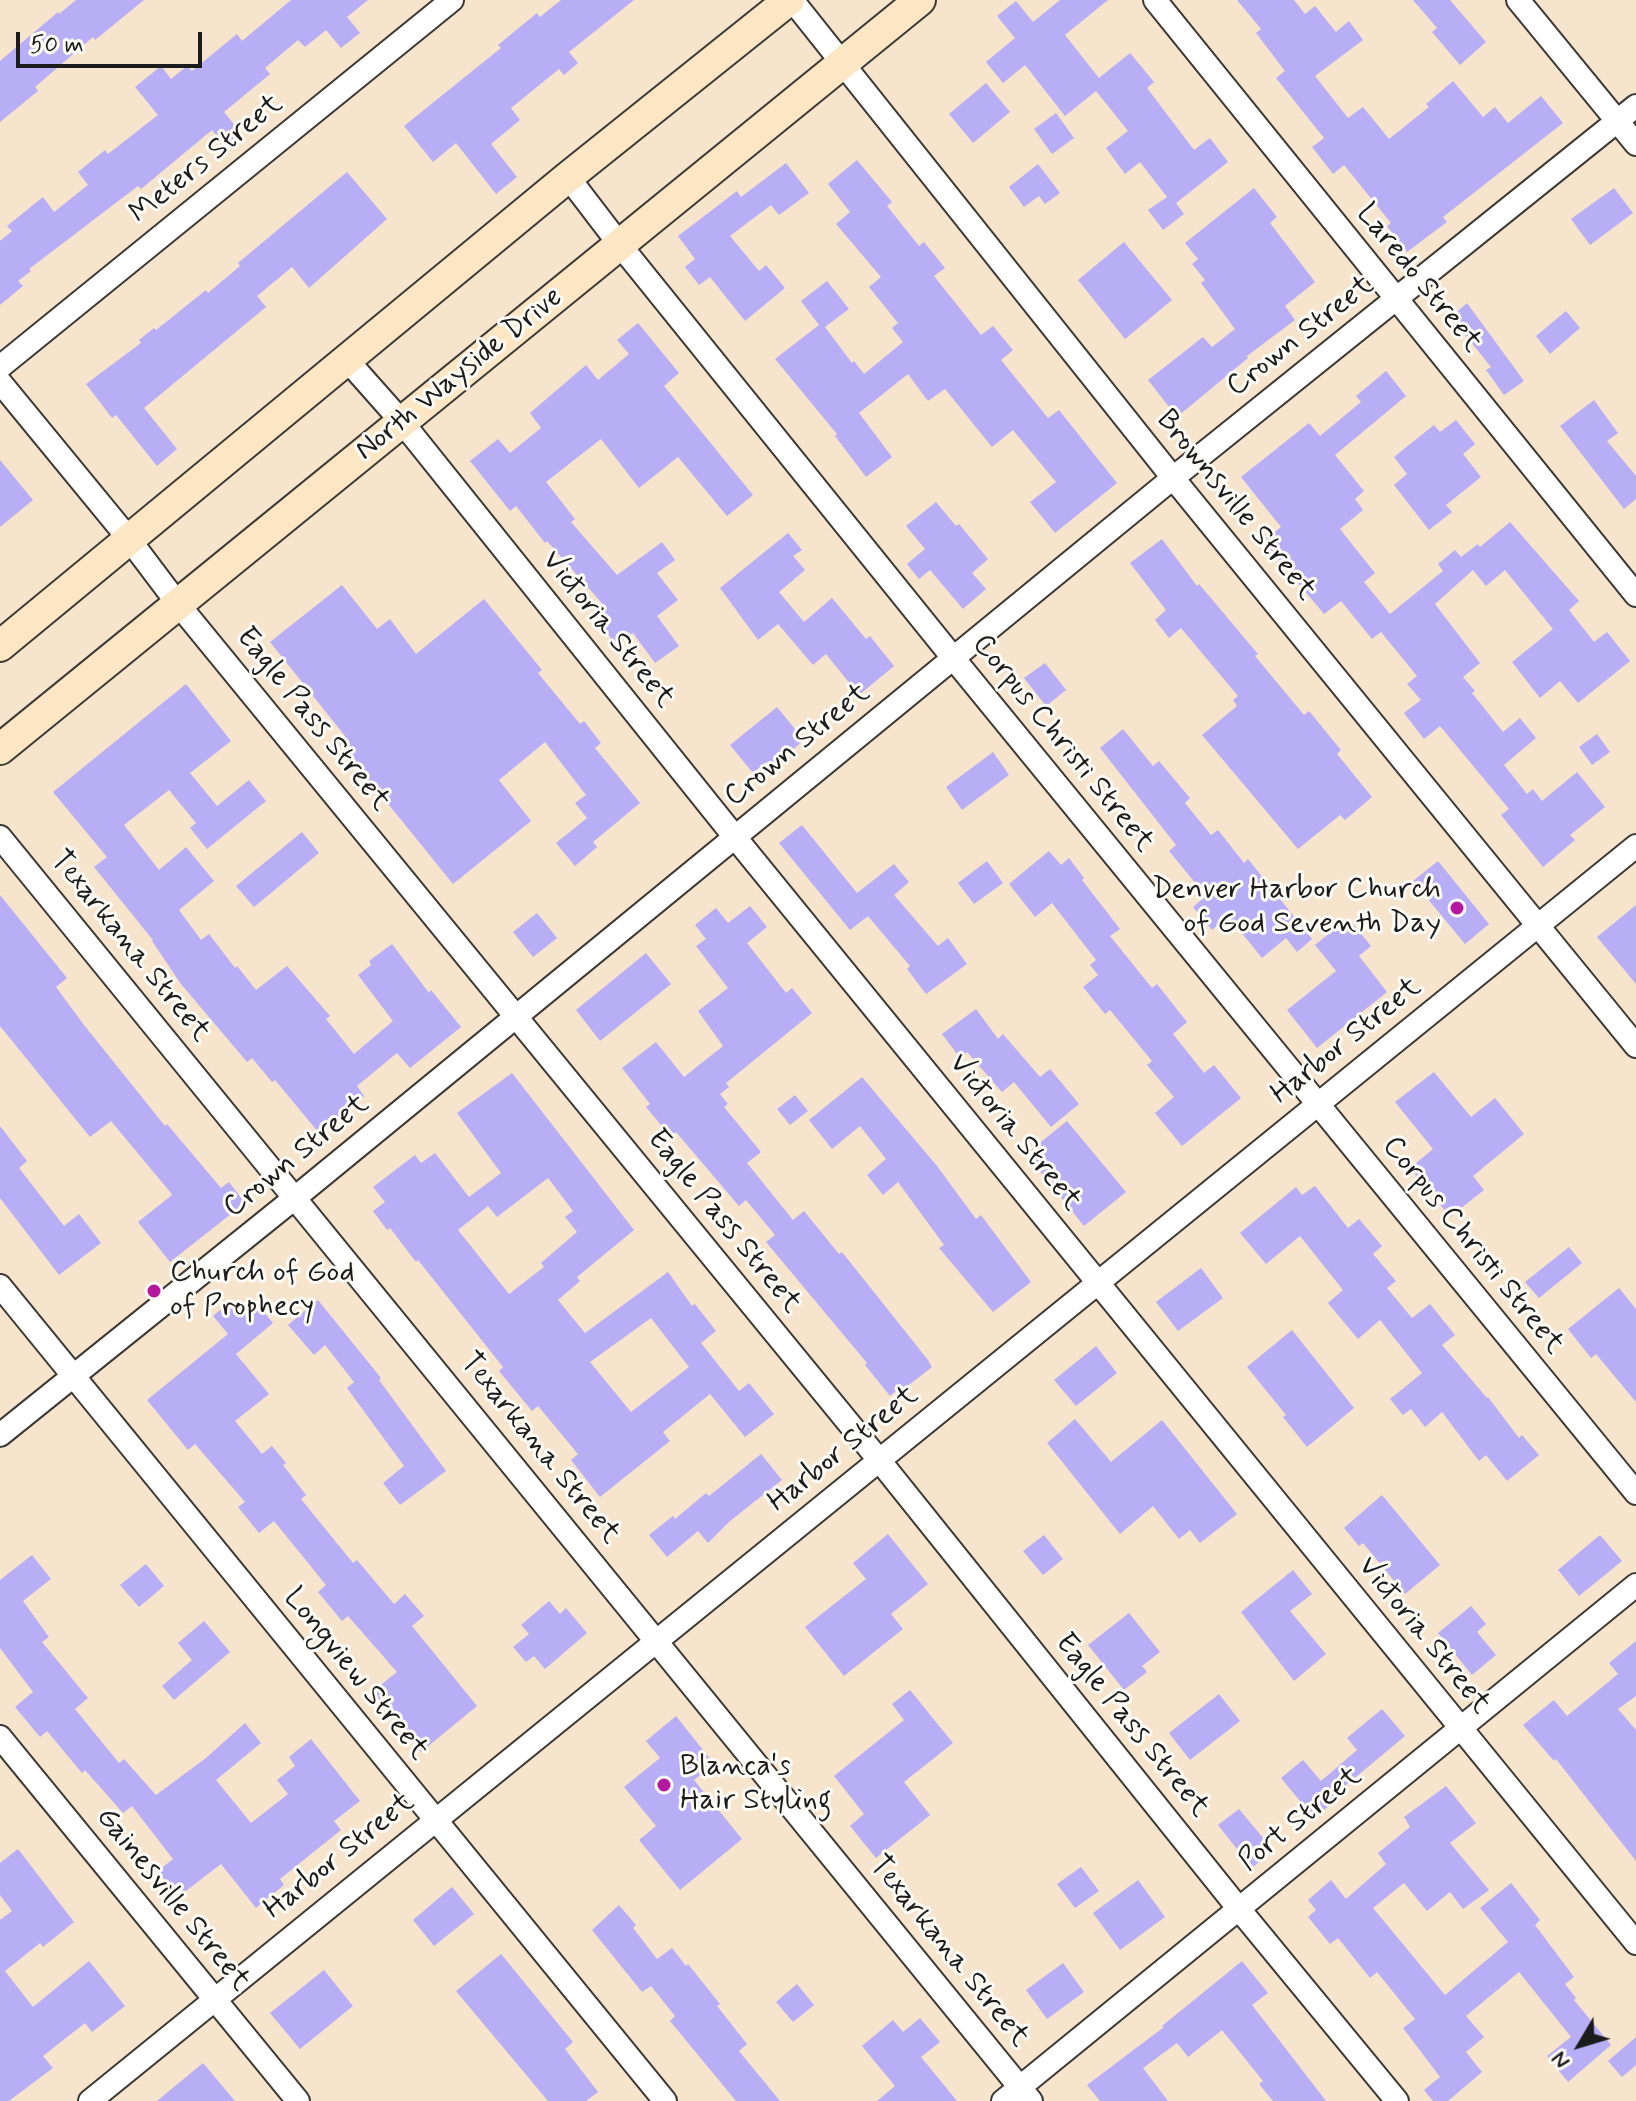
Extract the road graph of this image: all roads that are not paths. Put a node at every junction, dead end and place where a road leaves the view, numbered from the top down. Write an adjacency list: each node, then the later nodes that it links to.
1 (452, 0): 14 (street, Meters Street)
2 (790, 0): 6 (street, Brownsville Street); 10 (main road)
3 (920, 0): 6 (main road, North Wayside Drive)
4 (1155, 0): 12 (street, Laredo Street)
5 (1518, 0): 8 (street)
6 (842, 65): 11 (main road, North Wayside Drive); 17 (street, Brownsville Street)
7 (1636, 106): 8 (street, Crown Street)
8 (1618, 121): 9 (street); 12 (street, Crown Street)
9 (1636, 144)
10 (568, 177): 11 (street, Corpus Christi Street); 13 (main road)
11 (620, 245): 16 (main road, North Wayside Drive); 22 (street, Corpus Christi Street)
12 (1396, 301): 17 (street, Crown Street); 19 (street, Laredo Street)
13 (347, 360): 16 (street, Victoria Street); 18 (main road)
14 (0, 367)
15 (0, 382): 18 (street, Eagle Pass Street)
16 (402, 422): 20 (main road, North Wayside Drive); 24 (street, Victoria Street)
17 (1173, 478): 22 (street, Crown Street); 27 (street, Brownsville Street)
18 (129, 539): 20 (street, Eagle Pass Street); 21 (main road)
19 (1636, 595)
20 (178, 604): 23 (main road, North Wayside Drive); 28 (street, Eagle Pass Street)
21 (0, 646)
22 (954, 659): 24 (street, Crown Street); 30 (street, Corpus Christi Street)
23 (0, 749)
24 (734, 836): 28 (street, Crown Street); 32 (street, Victoria Street)
25 (0, 837): 31 (street, Texarkana Street)
26 (1636, 846): 27 (street, Harbor Street)
27 (1537, 926): 29 (street, Brownsville Street); 30 (street, Harbor Street)
28 (516, 1017): 31 (street, Crown Street); 36 (street, Eagle Pass Street)
29 (1636, 1046)
30 (1318, 1106): 32 (street, Harbor Street); 37 (street, Corpus Christi Street)
31 (296, 1197): 34 (street, Crown Street); 39 (street, Texarkana Street)
32 (1097, 1282): 36 (street, Harbor Street); 40 (street, Victoria Street)
33 (0, 1286): 34 (street, Longview Street)
34 (73, 1376): 35 (street, Crown Street); 42 (street, Longview Street)
35 (0, 1435)
36 (879, 1460): 39 (street, Harbor Street); 43 (street, Eagle Pass Street)
37 (1636, 1493)
38 (1636, 1585): 40 (street, Port Street)
39 (657, 1642): 42 (street, Harbor Street); 46 (street, Texarkana Street)
40 (1460, 1730): 43 (street, Port Street); 44 (street, Victoria Street)
41 (0, 1737): 45 (street, Gainesville Street)
42 (434, 1820): 45 (street, Harbor Street); 49 (street, Longview Street)
43 (1239, 1909): 46 (street, Port Street); 50 (street, Eagle Pass Street)
44 (1636, 1943)
45 (214, 1998): 47 (street, Harbor Street); 48 (street, Gainesville Street)
46 (1018, 2096)
47 (90, 2101)
48 (298, 2101)
49 (665, 2101)
50 (1397, 2101)

